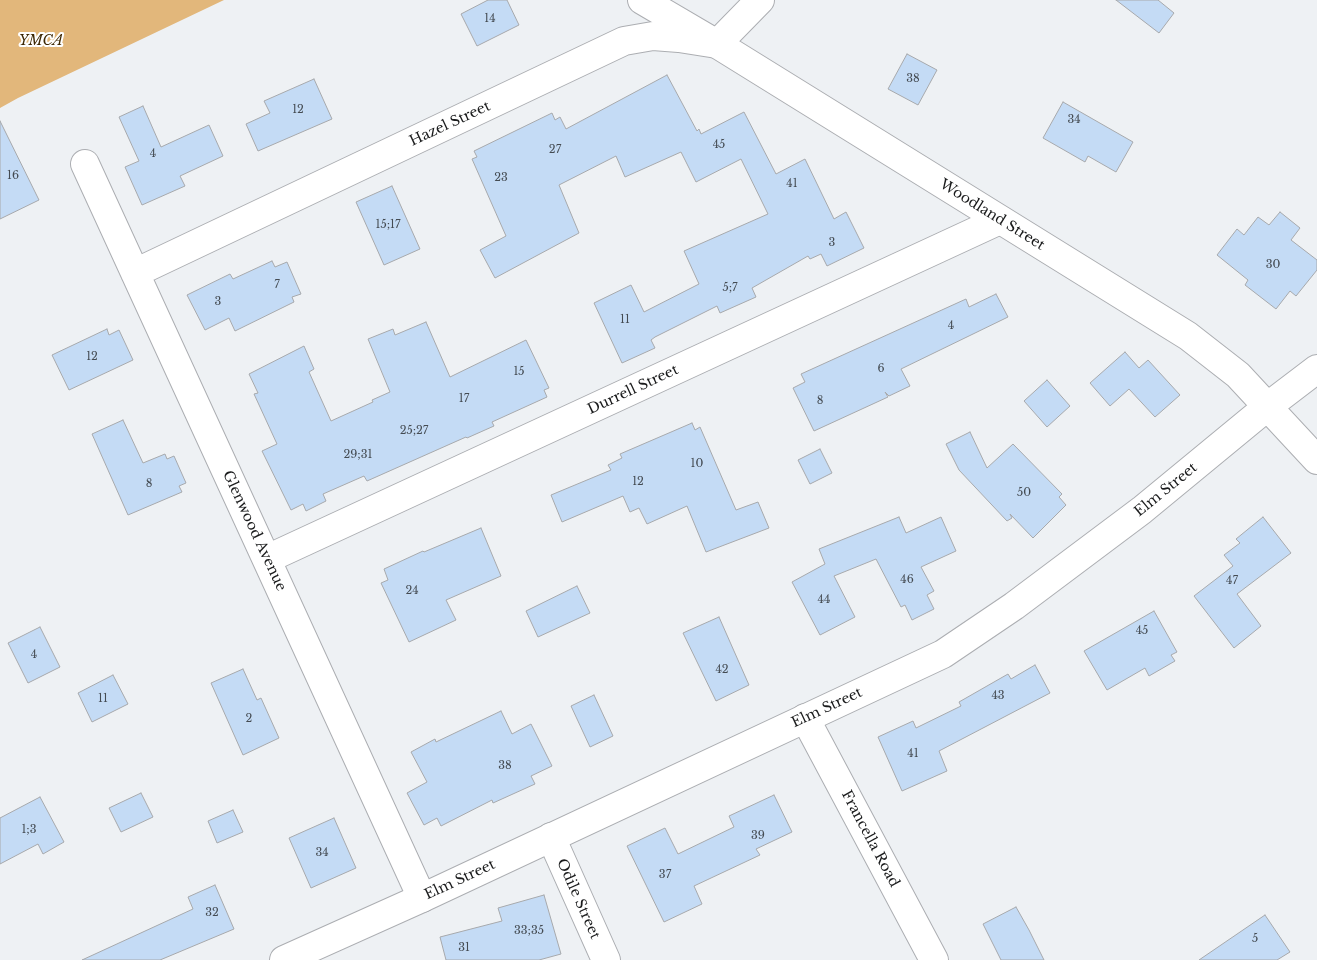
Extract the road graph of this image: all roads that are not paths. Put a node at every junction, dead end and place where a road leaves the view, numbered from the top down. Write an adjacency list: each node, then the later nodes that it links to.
1 (642, 0): 3 (street, Woodland Street)
2 (760, 0): 3 (street)
3 (717, 44): 5 (street, Woodland Street); 6 (street, Hazel Street)
4 (85, 164): 6 (street, Glenwood Avenue)
5 (1000, 220): 8 (street, Woodland Street); 10 (street, Durrell Street)
6 (135, 273): 10 (street, Glenwood Avenue)
7 (1317, 369): 8 (street, Elm Street)
8 (1267, 407): 9 (street, Woodland Street); 11 (street, Elm Street)
9 (1317, 460)
10 (267, 559): 13 (street, Glenwood Avenue)
11 (805, 718): 12 (street, Elm Street); 16 (street, Francella Road)
12 (551, 837): 13 (street, Elm Street); 15 (street, Odile Street)
13 (422, 898): 14 (street, Elm Street)
14 (284, 960)
15 (606, 960)
16 (934, 960)

